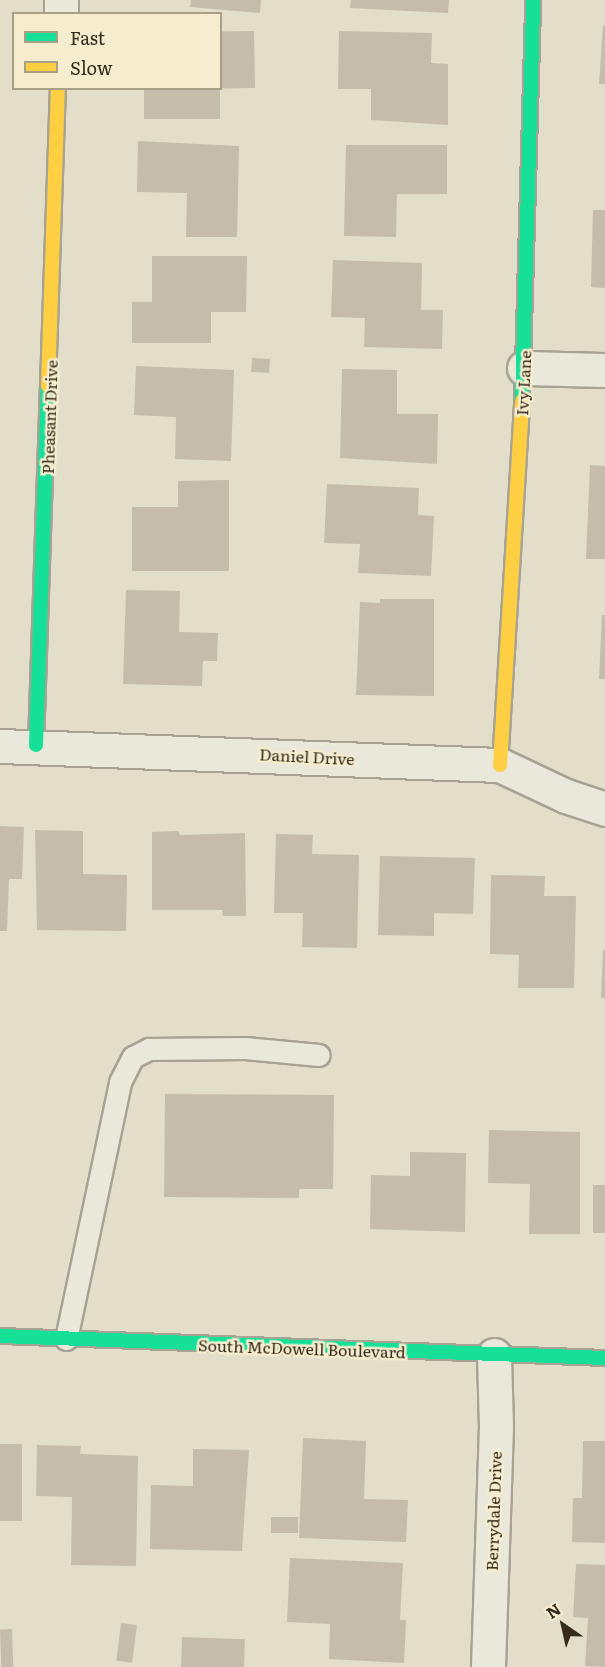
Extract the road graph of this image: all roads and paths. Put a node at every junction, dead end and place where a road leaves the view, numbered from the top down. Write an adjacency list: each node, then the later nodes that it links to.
1 (533, 0): 3 (street, Ivy Lane)
2 (58, 90): 5 (street, Pheasant Drive)
3 (524, 368): 4 (street); 7 (street, Ivy Lane)
4 (605, 370)
5 (36, 744): 6 (street, Daniel Drive); 7 (street, Daniel Drive)
6 (0, 746)
7 (500, 765): 8 (street, Daniel Drive)
8 (605, 809)
9 (319, 1055): 11 (lane)
10 (0, 1336): 11 (street, South McDowell Boulevard)
11 (66, 1339): 12 (street, South McDowell Boulevard)
12 (494, 1355): 13 (street, South McDowell Boulevard); 14 (street, Berrydale Drive)
13 (605, 1358)
14 (488, 1667)

